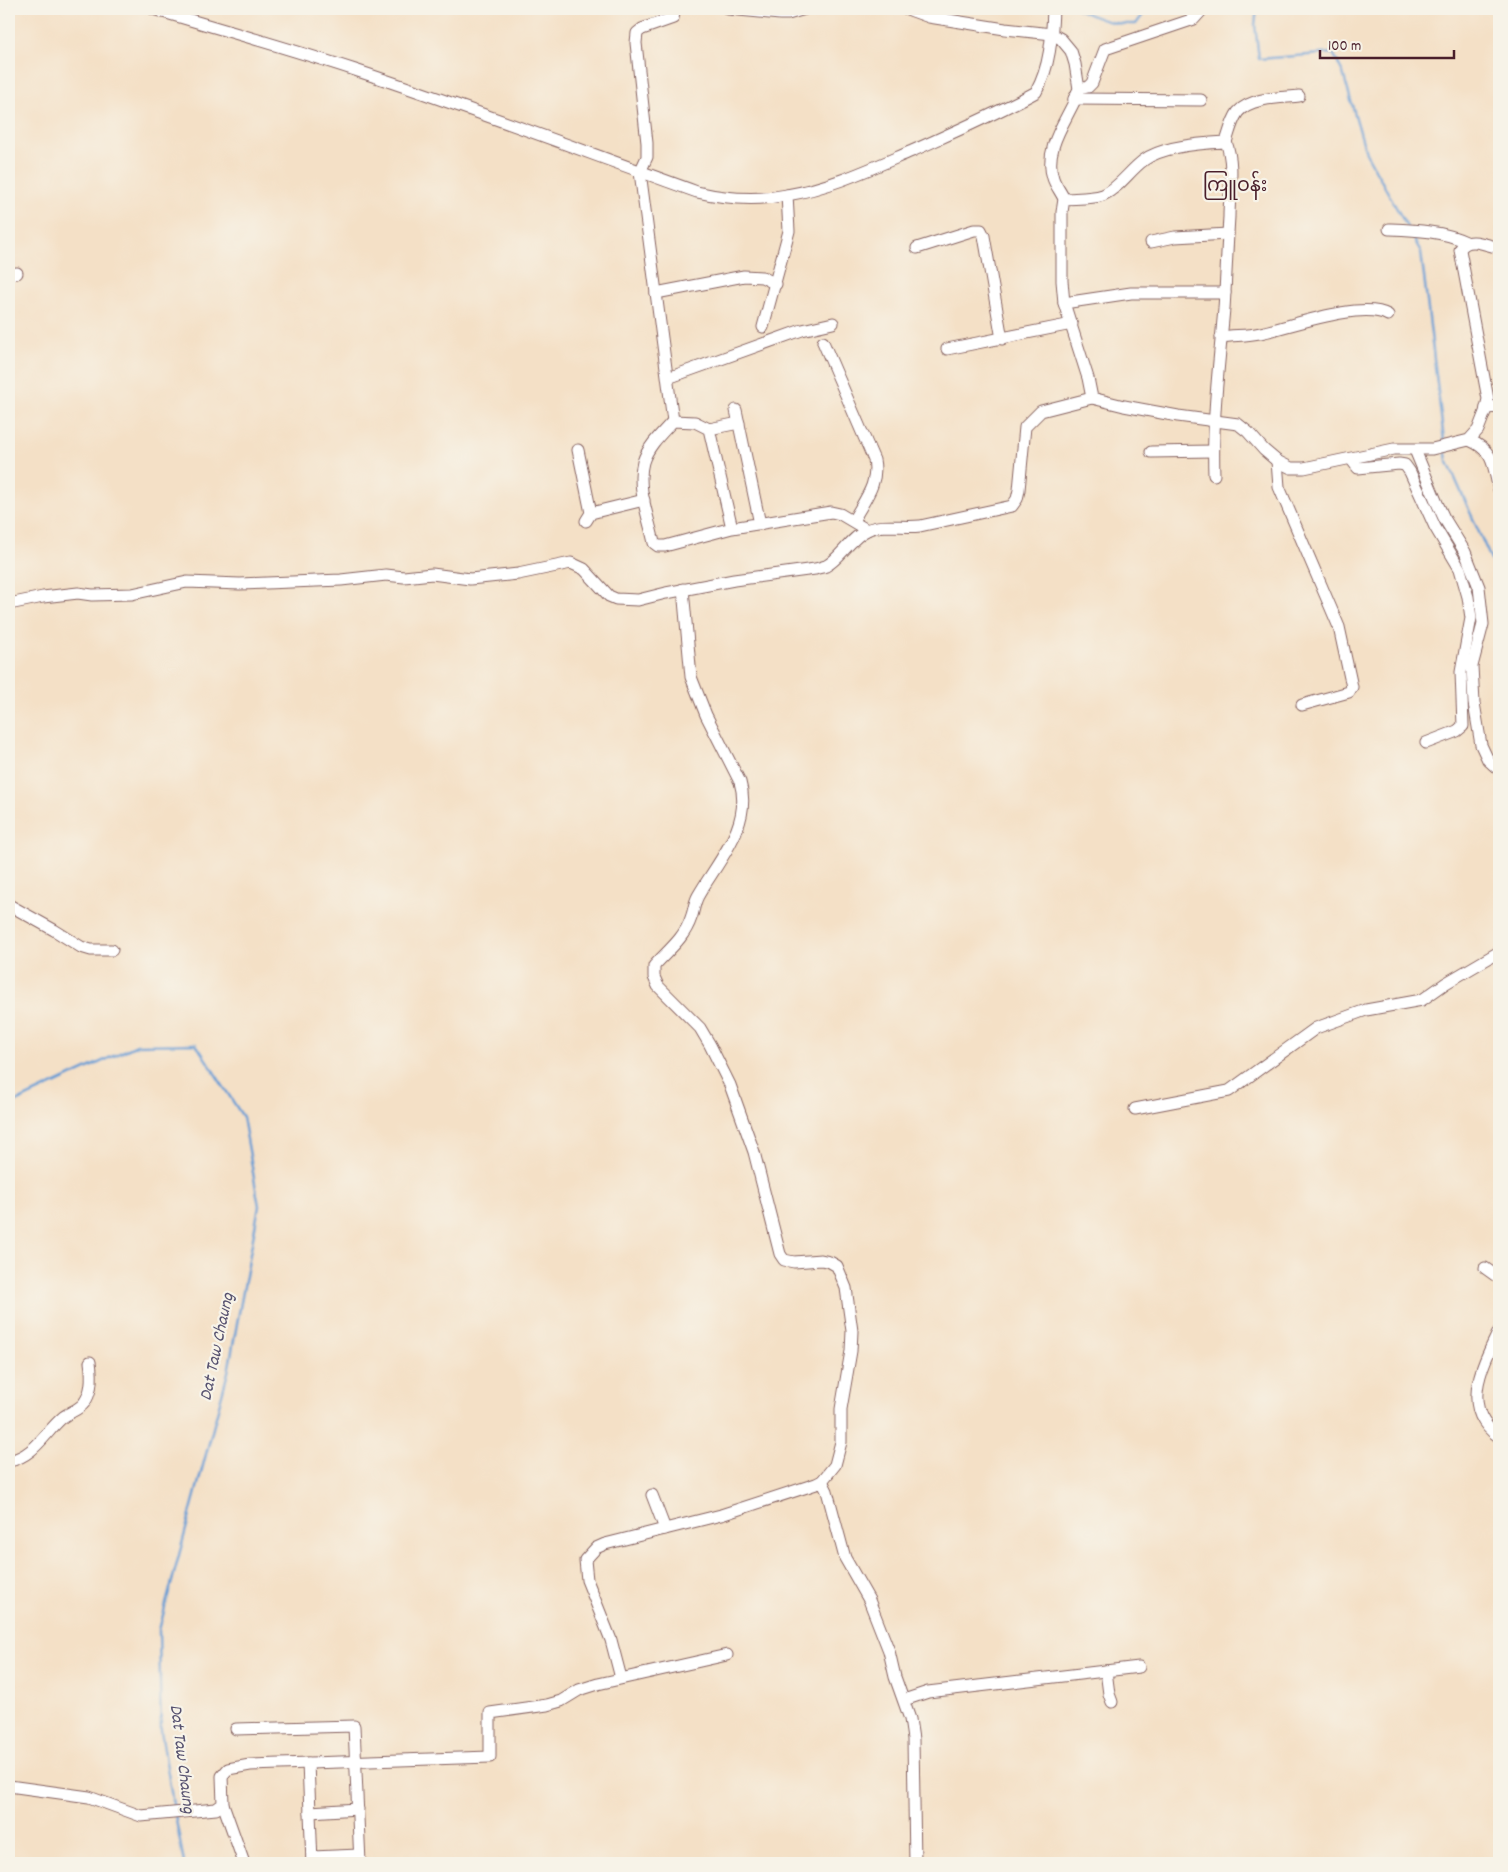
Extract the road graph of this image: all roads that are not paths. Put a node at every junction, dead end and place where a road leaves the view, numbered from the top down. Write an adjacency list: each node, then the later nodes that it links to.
1 (153, 9): 13 (street)
2 (675, 9): 13 (street)
3 (728, 9): 4 (street)
4 (805, 9)
5 (907, 9): 8 (street)
6 (1053, 9): 8 (street)
7 (1202, 9): 9 (street)
8 (1052, 34): 9 (street); 14 (street)
9 (1076, 94): 11 (street); 15 (street)
10 (1299, 96): 12 (street)
11 (1201, 100)
12 (1226, 142): 15 (street); 17 (street)
13 (640, 172): 14 (street); 23 (street)
14 (787, 195): 22 (street)
15 (1064, 199): 25 (street)
16 (1390, 229): 19 (street)
17 (1228, 234): 18 (street); 24 (street)
18 (1151, 242)
19 (1466, 242): 21 (street); 36 (street)
20 (917, 248): 31 (street)
21 (1499, 248)
22 (776, 284): 23 (street); 29 (street)
23 (656, 293): 34 (street)
24 (1225, 294): 25 (street); 30 (street)
25 (1064, 303): 28 (street)
26 (1388, 315): 30 (street)
27 (833, 323): 34 (street)
28 (1072, 324): 31 (street); 35 (street)
29 (763, 326)
30 (1221, 337): 39 (street)
31 (1002, 338): 33 (street)
32 (823, 342): 52 (street)
33 (947, 349)
34 (668, 378): 38 (street)
35 (1092, 398): 39 (street); 55 (street)
36 (1494, 407): 42 (street)
37 (736, 410): 40 (street)
38 (673, 421): 41 (street); 51 (street)
39 (1213, 421): 45 (street); 48 (street)
40 (739, 423): 41 (street); 53 (street)
41 (709, 429): 54 (street)
42 (1469, 440): 44 (street); 50 (street)
43 (578, 450): 51 (street)
44 (1415, 450): 47 (street); 60 (street)
45 (1213, 451): 46 (street); 49 (street)
46 (1151, 452)
47 (1352, 459): 48 (street); 59 (street)
48 (1277, 460): 58 (street)
49 (1214, 475)
50 (1499, 490)
51 (644, 500): 54 (street)
52 (853, 521): 53 (street); 55 (street)
53 (760, 524): 54 (street)
54 (732, 528)
55 (867, 530): 56 (street)
56 (683, 589): 57 (street); 71 (street)
57 (9, 604)
58 (1302, 705)
59 (1426, 743)
60 (1499, 770)
61 (9, 905): 62 (street)
62 (112, 950)
63 (1499, 952): 64 (street)
64 (1135, 1109)
65 (1485, 1268): 66 (street)
66 (1499, 1278)
67 (1499, 1331): 69 (street)
68 (90, 1362): 70 (street)
69 (1499, 1437)
70 (9, 1461)
71 (822, 1481): 73 (street); 78 (street)
72 (652, 1495): 73 (street)
73 (665, 1529): 77 (street)
74 (727, 1655): 77 (street)
75 (1139, 1667): 76 (street)
76 (1106, 1671): 78 (street); 79 (street)
77 (621, 1678): 81 (street)
78 (904, 1700): 90 (street)
79 (1112, 1702)
80 (236, 1729): 81 (street)
81 (356, 1762): 82 (street); 85 (street)
82 (308, 1763): 84 (street); 86 (street)
83 (9, 1786): 84 (street)
84 (223, 1804): 89 (street)
85 (358, 1809): 86 (street); 87 (street)
86 (310, 1812): 88 (street)
87 (360, 1859): 88 (street)
88 (312, 1860)
89 (244, 1863)
90 (915, 1863)

